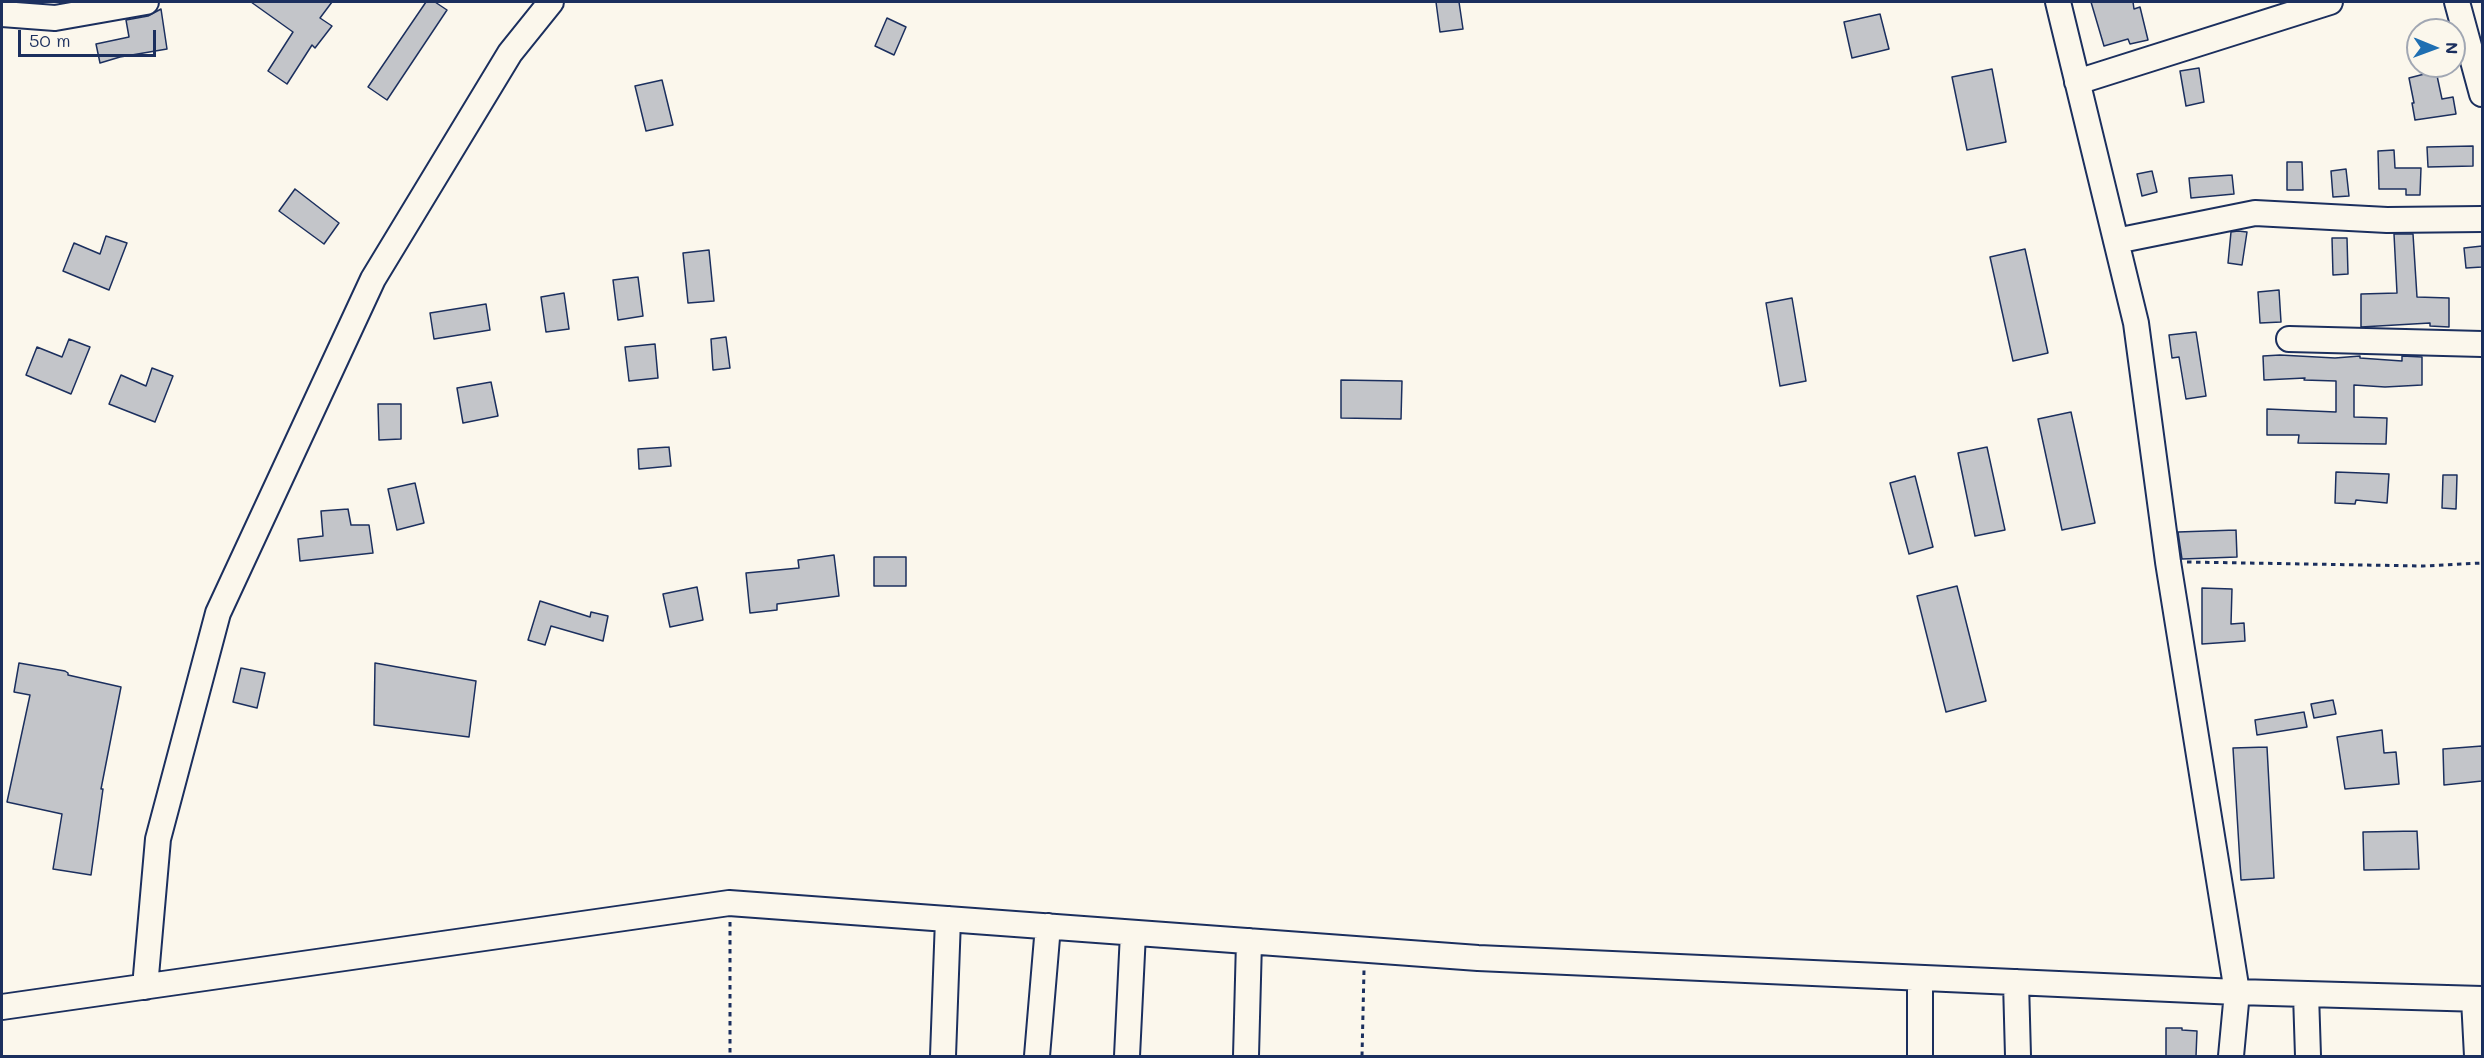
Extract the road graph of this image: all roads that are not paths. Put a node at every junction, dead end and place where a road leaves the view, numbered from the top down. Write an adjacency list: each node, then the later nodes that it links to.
1 (146, 2): 6 (street)
2 (552, 2): 19 (street)
3 (2058, 2): 7 (street)
4 (2330, 2): 7 (street)
5 (2457, 2): 8 (street)
6 (2, 14)
7 (2077, 82): 10 (street)
8 (2482, 94)
9 (2482, 219): 10 (street)
10 (2116, 241): 20 (street)
11 (2289, 339): 12 (street)
12 (2482, 344)
13 (948, 919): 14 (street); 19 (street); 24 (street)
14 (1048, 926): 15 (street); 25 (street)
15 (1133, 933): 16 (street); 26 (street)
16 (1249, 941): 17 (street); 27 (street)
17 (1920, 978): 18 (street); 28 (street)
18 (2016, 982): 20 (street); 29 (street)
19 (145, 987): 23 (street)
20 (2237, 992): 21 (street); 30 (street)
21 (2306, 994): 22 (street); 31 (street)
22 (2479, 999): 32 (street)
23 (2, 1007)
24 (943, 1056)
25 (1036, 1056)
26 (1127, 1056)
27 (1246, 1056)
28 (1920, 1056)
29 (2018, 1056)
30 (2231, 1056)
31 (2308, 1056)
32 (2477, 1056)

